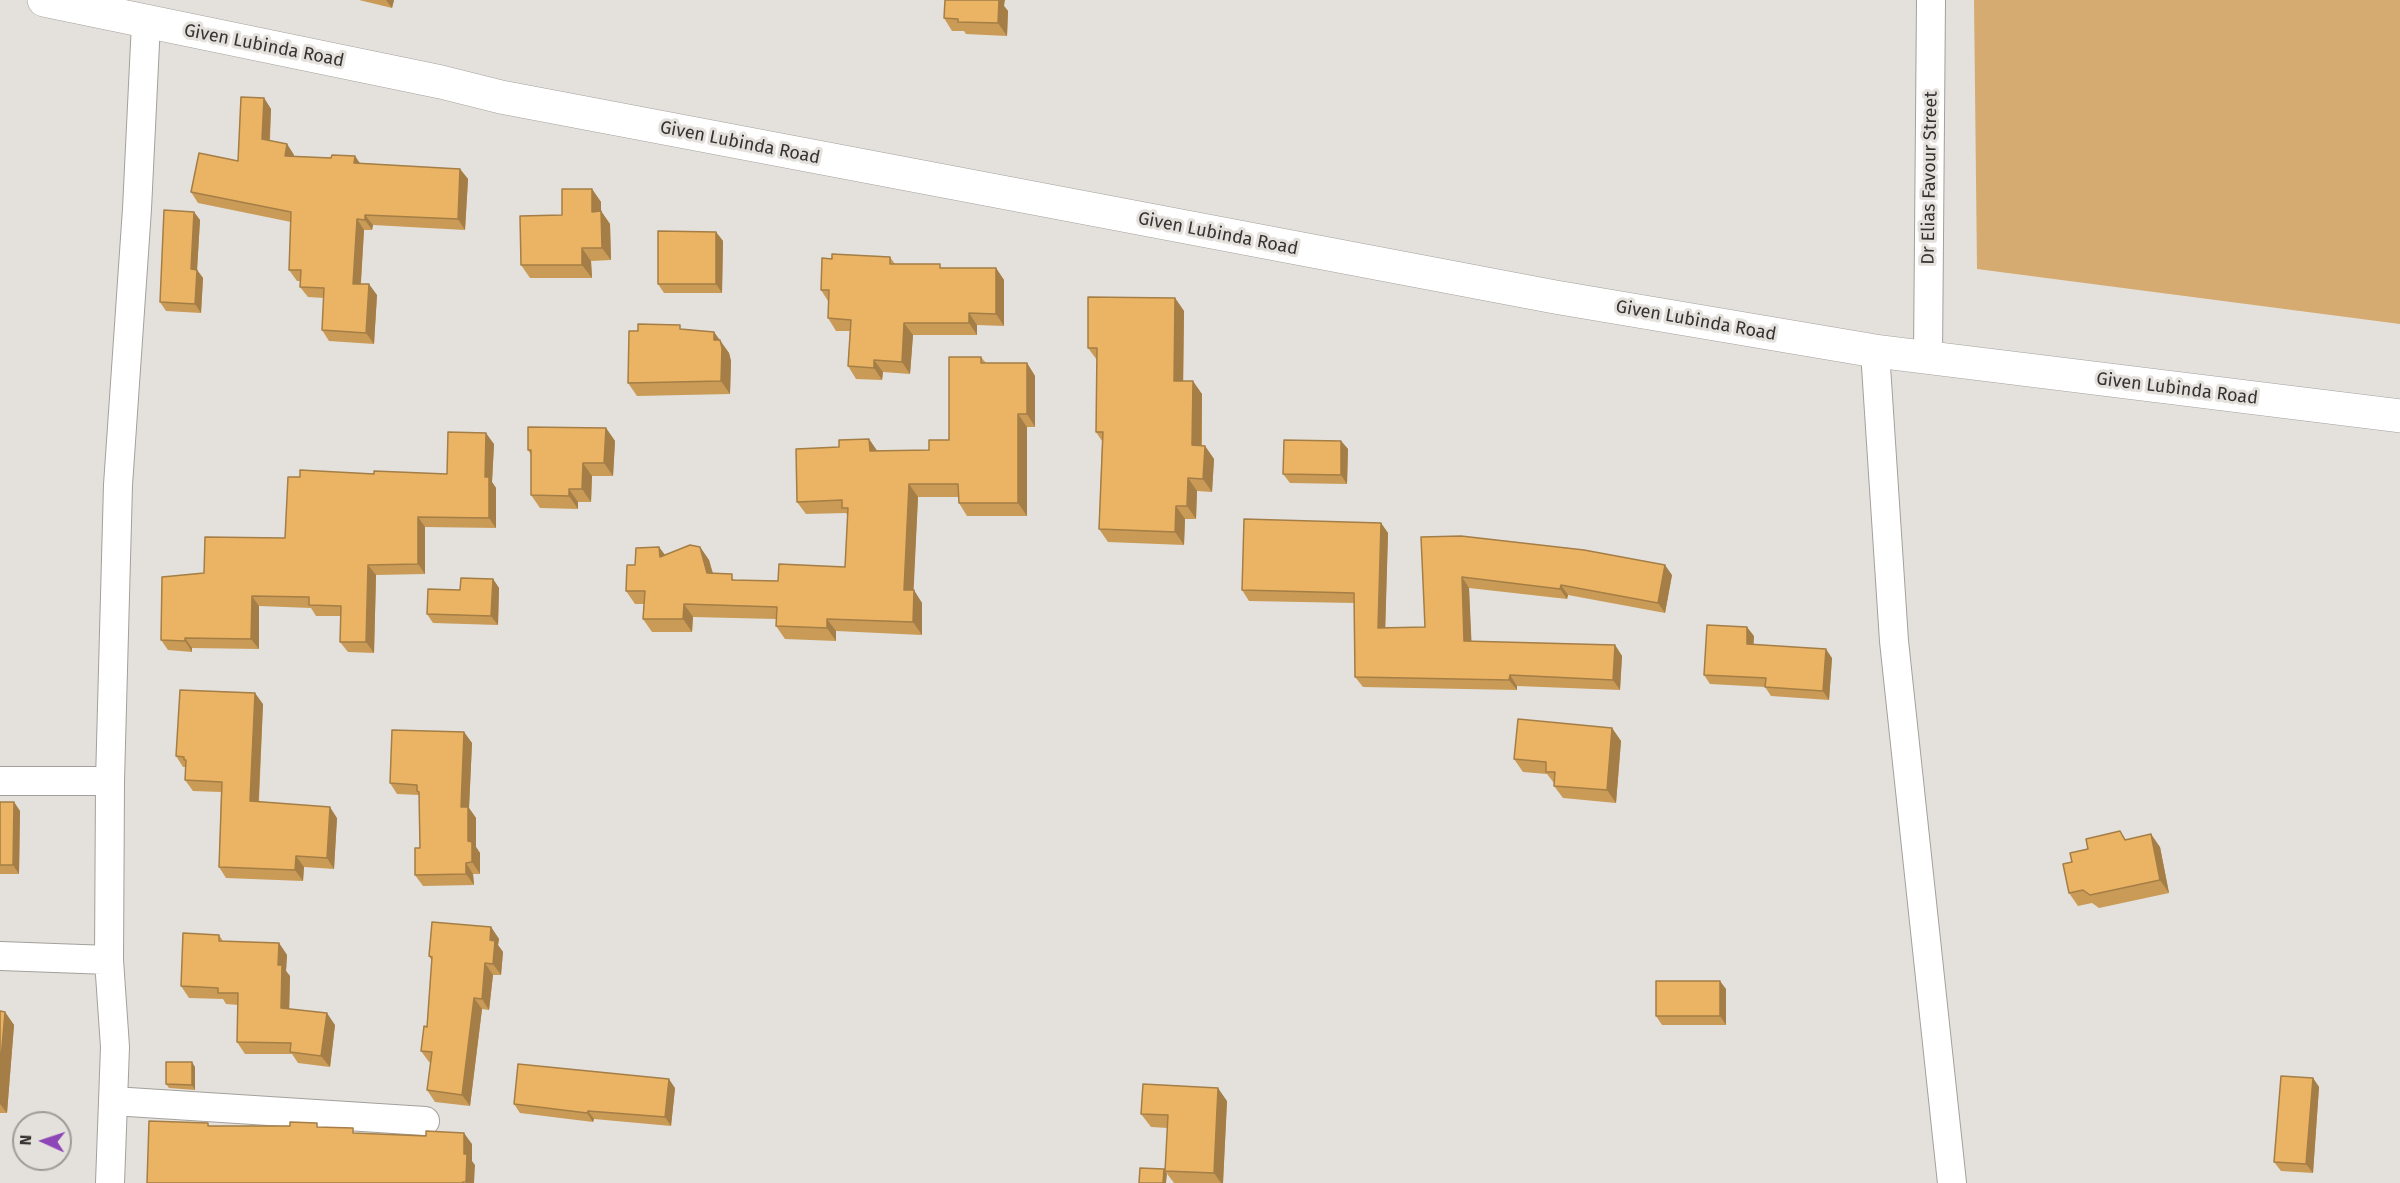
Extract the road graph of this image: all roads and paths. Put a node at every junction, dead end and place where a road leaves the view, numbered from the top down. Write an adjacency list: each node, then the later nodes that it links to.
1 (44, 0): 3 (street, Given Lubinda Road)
2 (1931, 0): 5 (street, Dr Elias Favour Street)
3 (126, 13): 4 (street, Given Lubinda Road); 8 (street)
4 (1875, 351): 5 (street, Given Lubinda Road); 14 (street)
5 (1928, 356): 6 (street, Given Lubinda Road)
6 (2400, 416)
7 (0, 781): 8 (street)
8 (110, 782): 10 (street)
9 (0, 956): 10 (street)
10 (109, 960): 11 (street)
11 (113, 1101): 12 (street); 13 (street)
12 (425, 1121)
13 (110, 1183)
14 (1952, 1183)

